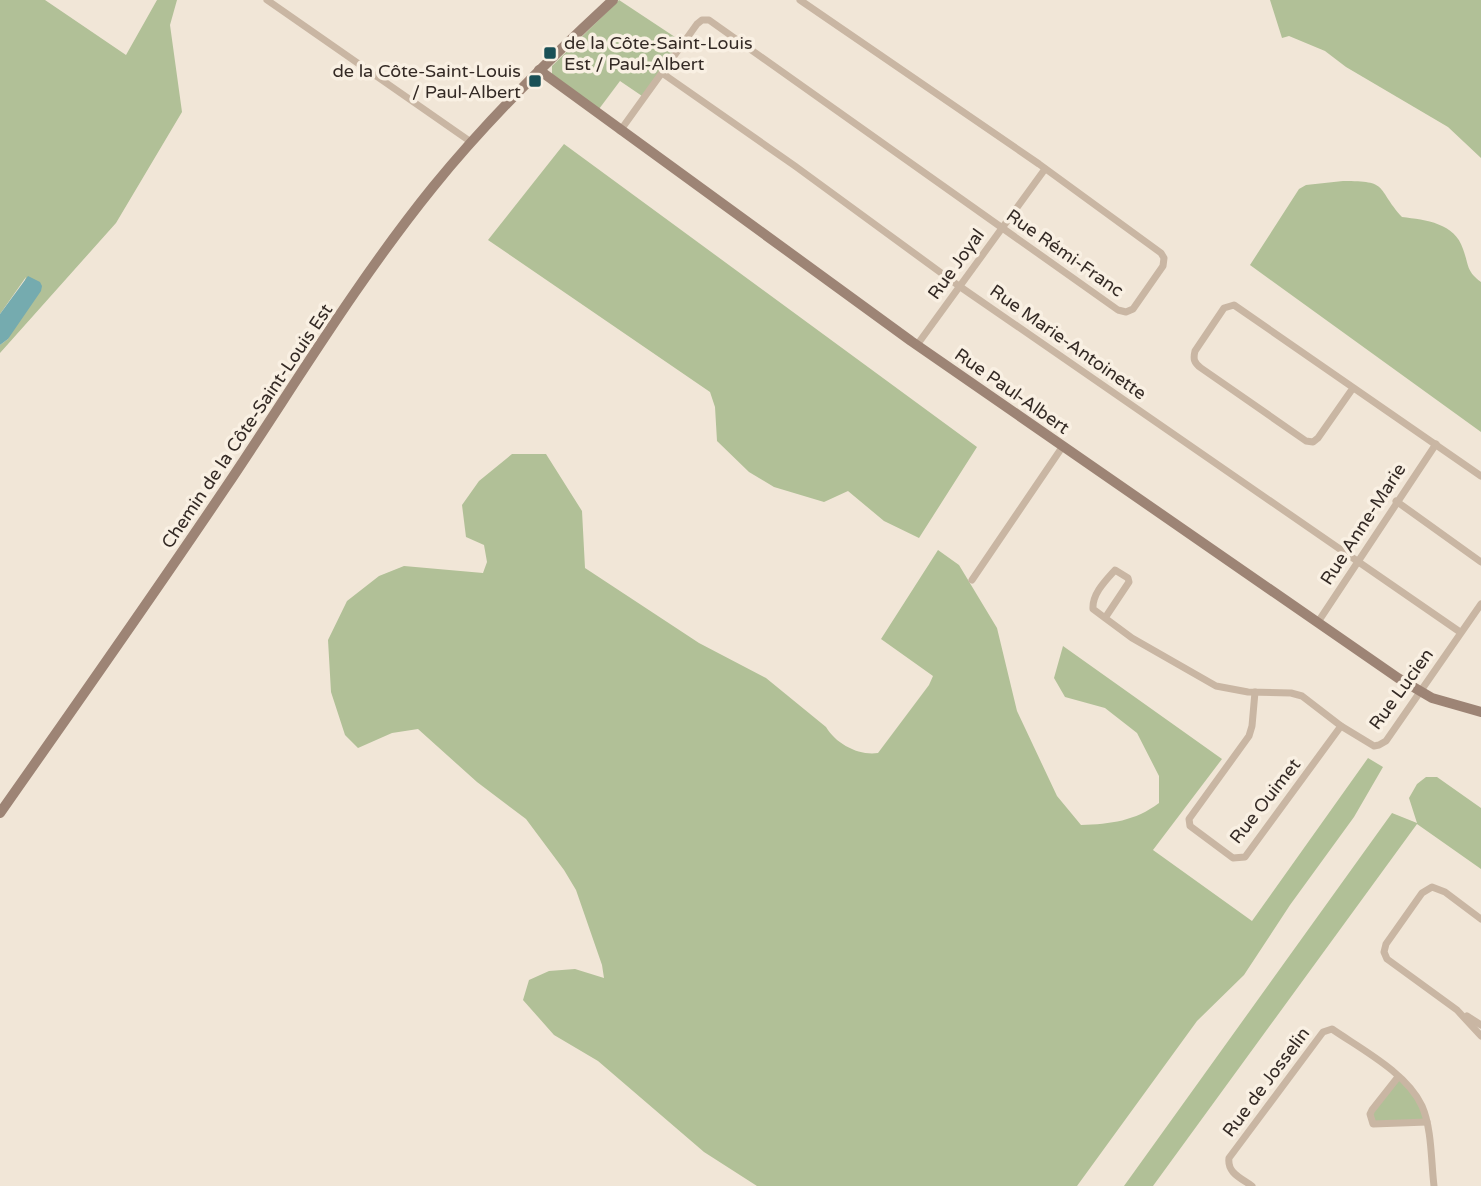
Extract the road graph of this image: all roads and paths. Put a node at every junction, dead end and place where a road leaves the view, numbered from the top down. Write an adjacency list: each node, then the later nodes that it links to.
1 (267, 0): 7 (street)
2 (613, 0): 4 (street, Chemin de la Côte-Saint-Louis Est)
3 (800, 0): 8 (street, Rue Rémi-Franc)
4 (539, 70): 6 (street, Rue Paul-Albert); 7 (street, Chemin de la Côte-Saint-Louis Est)
5 (662, 73): 6 (street); 9 (street, Rue Rémi-Franc); 10 (street, Rue Marie-Antoinette)
6 (620, 131): 11 (street, Rue Paul-Albert)
7 (471, 142): 28 (street, Chemin de la Côte-Saint-Louis Est)
8 (1045, 169): 9 (street, Rue Joyal); 9 (street, Rue Rémi-Franc)
9 (1002, 228): 10 (street, Rue Joyal)
10 (959, 286): 11 (street, Rue Joyal); 17 (street, Rue Marie-Antoinette)
11 (917, 345): 14 (street, Rue Paul-Albert)
12 (1353, 388): 12 (street); 13 (street)
13 (1436, 444): 15 (street); 16 (street, Rue Anne-Marie)
14 (1063, 446): 19 (street); 22 (street, Rue Paul-Albert)
15 (1481, 476)
16 (1396, 501): 17 (street, Rue Anne-Marie); 18 (street)
17 (1358, 561): 22 (street, Rue Anne-Marie); 23 (street, Rue Marie-Antoinette)
18 (1481, 562)
19 (972, 580)
20 (1481, 604): 23 (street, Rue Lucien)
21 (1105, 618): 21 (street); 24 (street, Rue Lucien)
22 (1318, 622): 25 (street, Rue Paul-Albert)
23 (1460, 632): 25 (street, Rue Lucien)
24 (1255, 692): 27 (street, Rue Lucien); 27 (street, Rue Ouimet)
25 (1420, 692): 26 (street, Rue Paul-Albert); 27 (street, Rue Lucien)
26 (1481, 712)
27 (1341, 726)
28 (0, 813)
29 (1481, 919): 30 (street)
30 (1457, 1010): 31 (street); 32 (street)
31 (1481, 1025)
32 (1481, 1036)
33 (1398, 1077): 34 (street, Rue de Josselin); 34 (street); 35 (street, Rue de Josselin)
34 (1427, 1122): 36 (street, Rue de Josselin)
35 (1252, 1186)
36 (1434, 1186)

